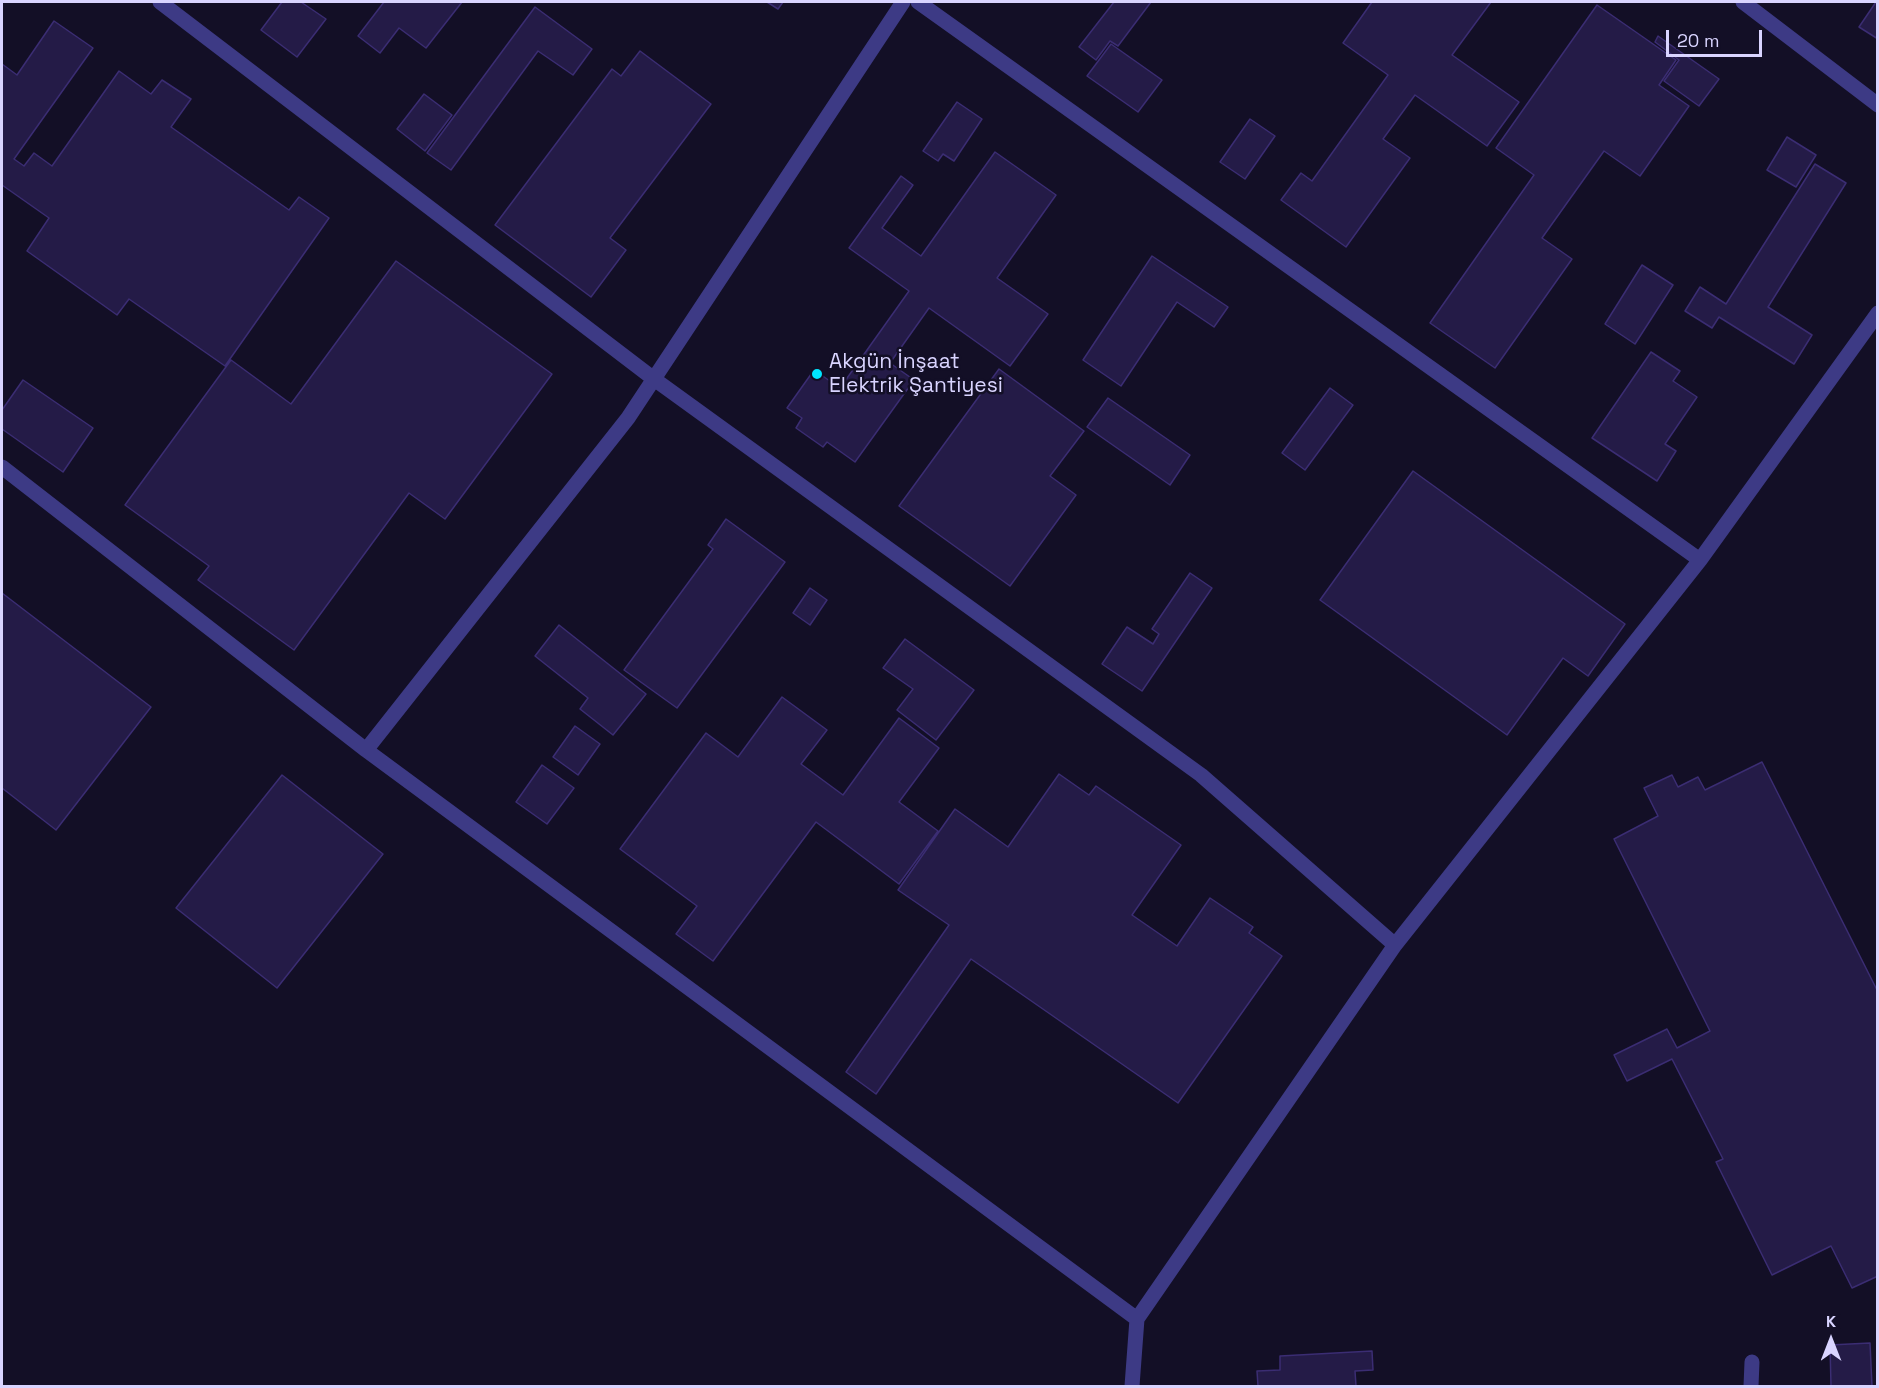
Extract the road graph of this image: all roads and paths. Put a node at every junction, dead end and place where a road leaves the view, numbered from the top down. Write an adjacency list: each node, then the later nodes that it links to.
1 (160, 2): 7 (street)
2 (903, 2): 7 (street)
3 (918, 2): 9 (street)
4 (1743, 2): 5 (street)
5 (1878, 105)
6 (1878, 313): 9 (street)
7 (654, 379): 10 (street); 11 (street)
8 (2, 467): 10 (street)
9 (1700, 560): 11 (street)
10 (366, 750): 12 (street)
11 (1395, 945): 12 (street)
12 (1137, 1319): 14 (street)
13 (1752, 1362): 15 (street)
14 (1132, 1386)
15 (1751, 1386)

